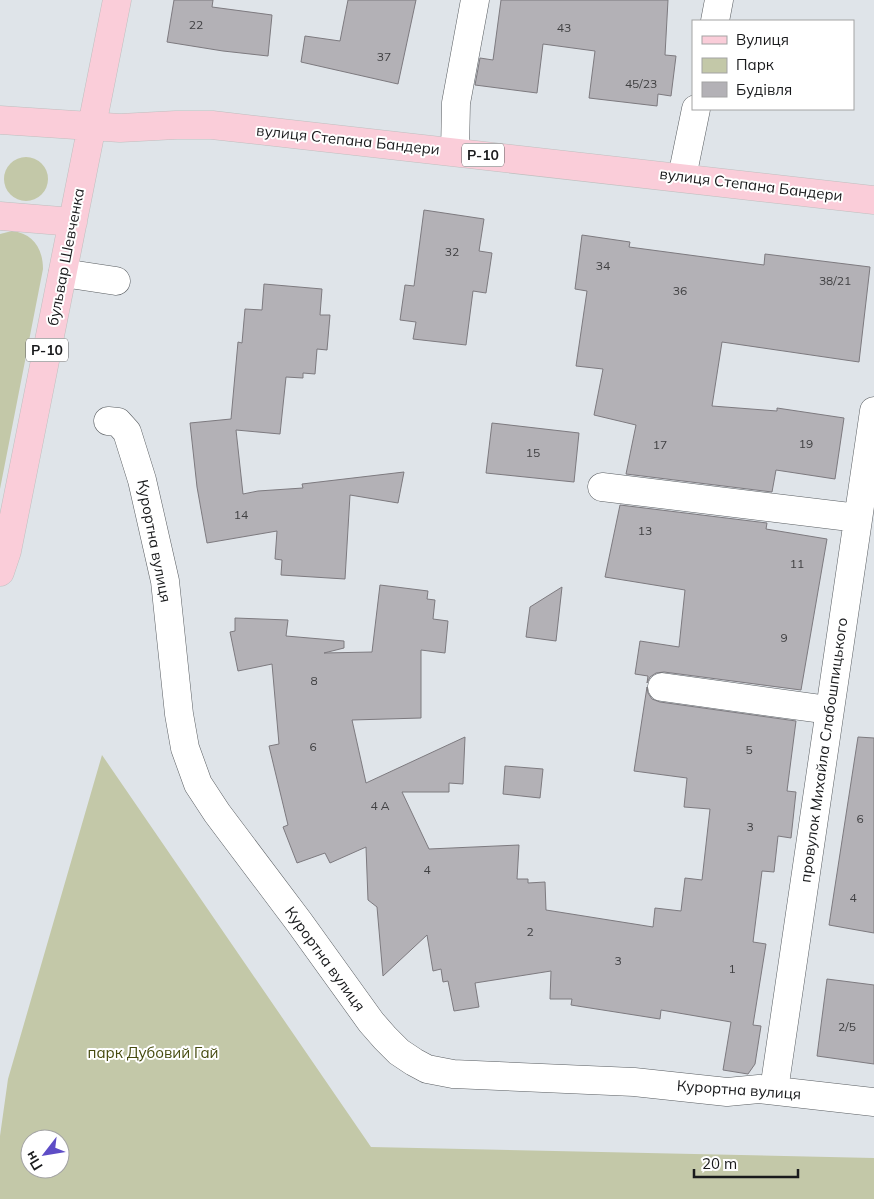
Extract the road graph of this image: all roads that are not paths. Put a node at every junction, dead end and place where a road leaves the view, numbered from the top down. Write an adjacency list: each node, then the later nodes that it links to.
1 (117, 0): 7 (main road, бульвар Шевченка)
2 (475, 0): 8 (street)
3 (719, 0): 4 (street)
4 (714, 20)
5 (696, 110): 9 (street)
6 (0, 120): 7 (main road, вулиця Степана Бандери / Р-10)
7 (92, 127): 8 (main road, вулиця Степана Бандери / Р-10); 12 (main road, бульвар Шевченка / Р-10)
8 (455, 151): 9 (main road, вулиця Степана Бандери / Р-10)
9 (682, 177): 10 (main road, вулиця Степана Бандери / Р-10)
10 (874, 200)
11 (0, 216): 12 (main road)
12 (73, 222): 13 (main road, бульвар Шевченка / Р-10)
13 (63, 273): 14 (street); 19 (main road, бульвар Шевченка / Р-10)
14 (116, 281)
15 (874, 411): 18 (street, провулок Михайла Слабошпицького)
16 (108, 421): 22 (street, Курортна вулиця)
17 (602, 487): 18 (street)
18 (858, 518): 21 (street, провулок Михайла Слабошпицького)
19 (0, 572)
20 (662, 687): 21 (street)
21 (829, 710): 22 (street, провулок Михайла Слабошпицького)
22 (774, 1090): 23 (street, Курортна вулиця)
23 (874, 1102)

